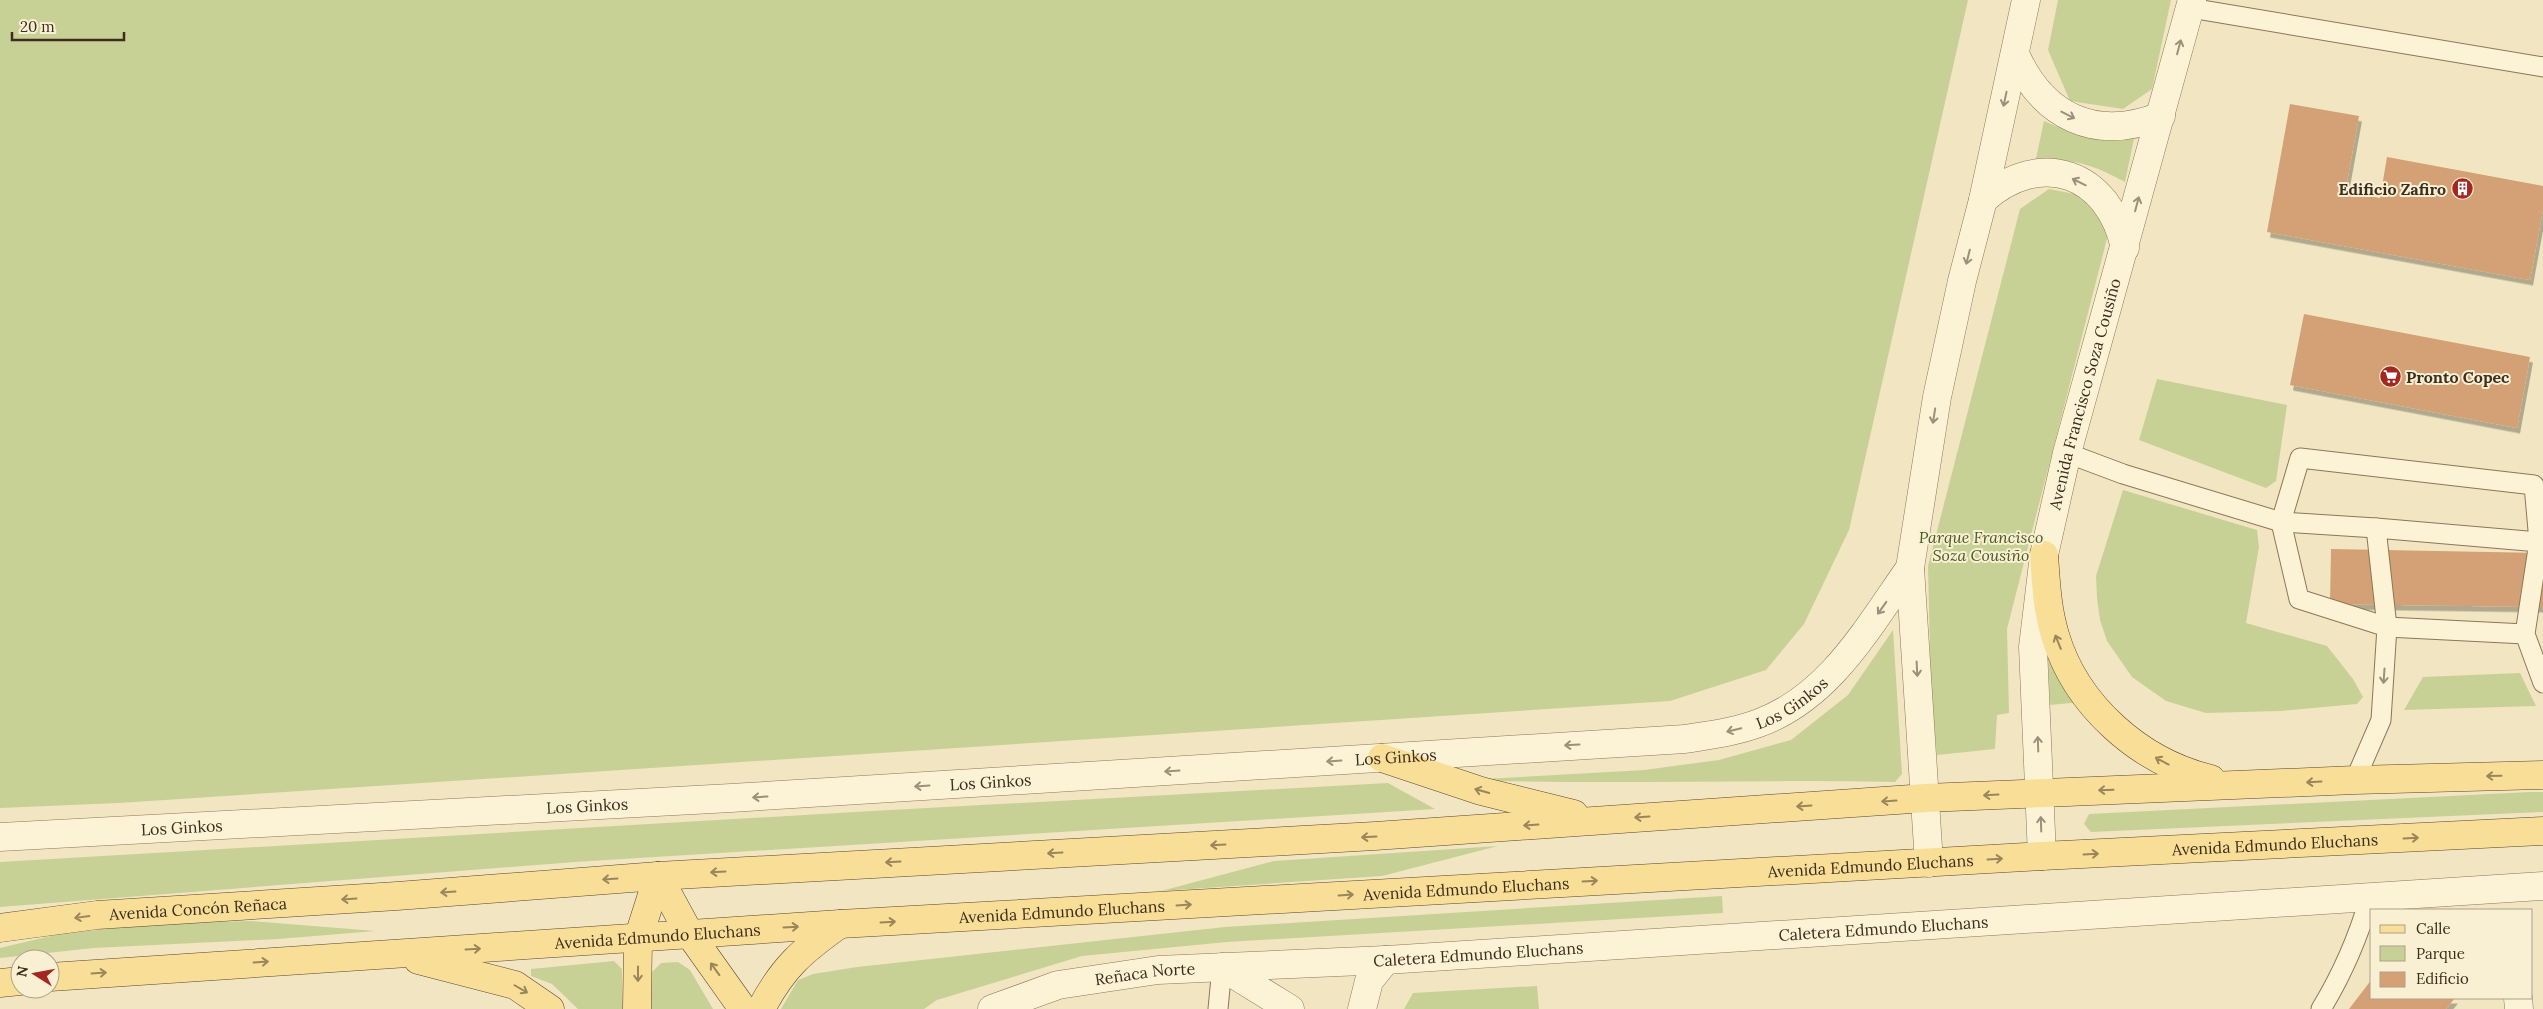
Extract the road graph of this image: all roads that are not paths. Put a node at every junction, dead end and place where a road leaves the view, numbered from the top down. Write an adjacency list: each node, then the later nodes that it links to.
1 (2026, 0): 3 (street)
2 (2191, 4): 4 (lane); 5 (street, Avenida Francisco Soza Cousiño, one-way to 2)
3 (2015, 54): 5 (street, one-way to 5); 6 (street, one-way to 6)
4 (2543, 67)
5 (2161, 116): 7 (street, Avenida Francisco Soza Cousiño, one-way to 5)
6 (1983, 200): 7 (street, one-way to 6); 13 (street, one-way to 13)
7 (2124, 248): 8 (street, Avenida Francisco Soza Cousiño)
8 (2067, 453): 9 (lane); 12 (street, Avenida Francisco Soza Cousiño)
9 (2280, 522): 10 (lane); 11 (lane); 14 (lane)
10 (2376, 528): 11 (lane); 14 (lane)
11 (2539, 542): 15 (lane)
12 (2044, 555): 20 (main road, one-way to 12); 21 (street, Avenida Francisco Soza Cousiño, one-way to 12)
13 (1910, 568): 17 (street, Los Ginkos, one-way to 17); 22 (street, one-way to 22)
14 (2387, 627): 15 (lane); 19 (lane, one-way to 19)
15 (2525, 634): 16 (lane)
16 (2543, 683)
17 (1382, 758): 23 (main road, one-way to 17); 25 (street, Los Ginkos, one-way to 25)
18 (2543, 775): 19 (main road, one-way to 19)
19 (2355, 780): 20 (main road, one-way to 20)
20 (2242, 785): 21 (main road, one-way to 21)
21 (2040, 792): 22 (main road, one-way to 22); 26 (street, Avenida Francisco Soza Cousiño, one-way to 21)
22 (1926, 798): 23 (main road, one-way to 23); 27 (street)
23 (1597, 820): 28 (main road, one-way to 28)
24 (2543, 831): 26 (main road, Avenida Edmundo Eluchans, one-way to 24)
25 (0, 837)
26 (2042, 856): 27 (main road, Avenida Edmundo Eluchans, one-way to 26)
27 (1929, 863): 32 (main road, Avenida Edmundo Eluchans, one-way to 27)
28 (658, 876): 33 (main road, Avenida Concón Reñaca, one-way to 33); 34 (main road); 35 (main road)
29 (2543, 886): 31 (street, Caletera Edmundo Eluchans)
30 (2370, 897): 31 (street, Caletera Edmundo Eluchans); 37 (street, Caletera Edmundo Eluchans); 48 (lane)
31 (2513, 899)
32 (840, 924): 34 (main road, Avenida Edmundo Eluchans, one-way to 32); 43 (main road)
33 (0, 928)
34 (689, 933): 35 (main road, Avenida Edmundo Eluchans); 42 (main road, one-way to 34)
35 (638, 939): 36 (main road, Avenida Edmundo Eluchans, one-way to 35); 41 (main road, one-way to 41)
36 (390, 954): 39 (main road, one-way to 36); 40 (main road, one-way to 40)
37 (1386, 960): 38 (street, Caletera Edmundo Eluchans); 47 (street)
38 (1222, 967): 44 (street, Reñaca Norte); 45 (lane); 46 (street)
39 (60, 976)
40 (550, 1009)
41 (637, 1009)
42 (744, 1009)
43 (761, 1009)
44 (992, 1009)
45 (1218, 1009)
46 (1290, 1009)
47 (1362, 1009)
48 (2322, 1009)

